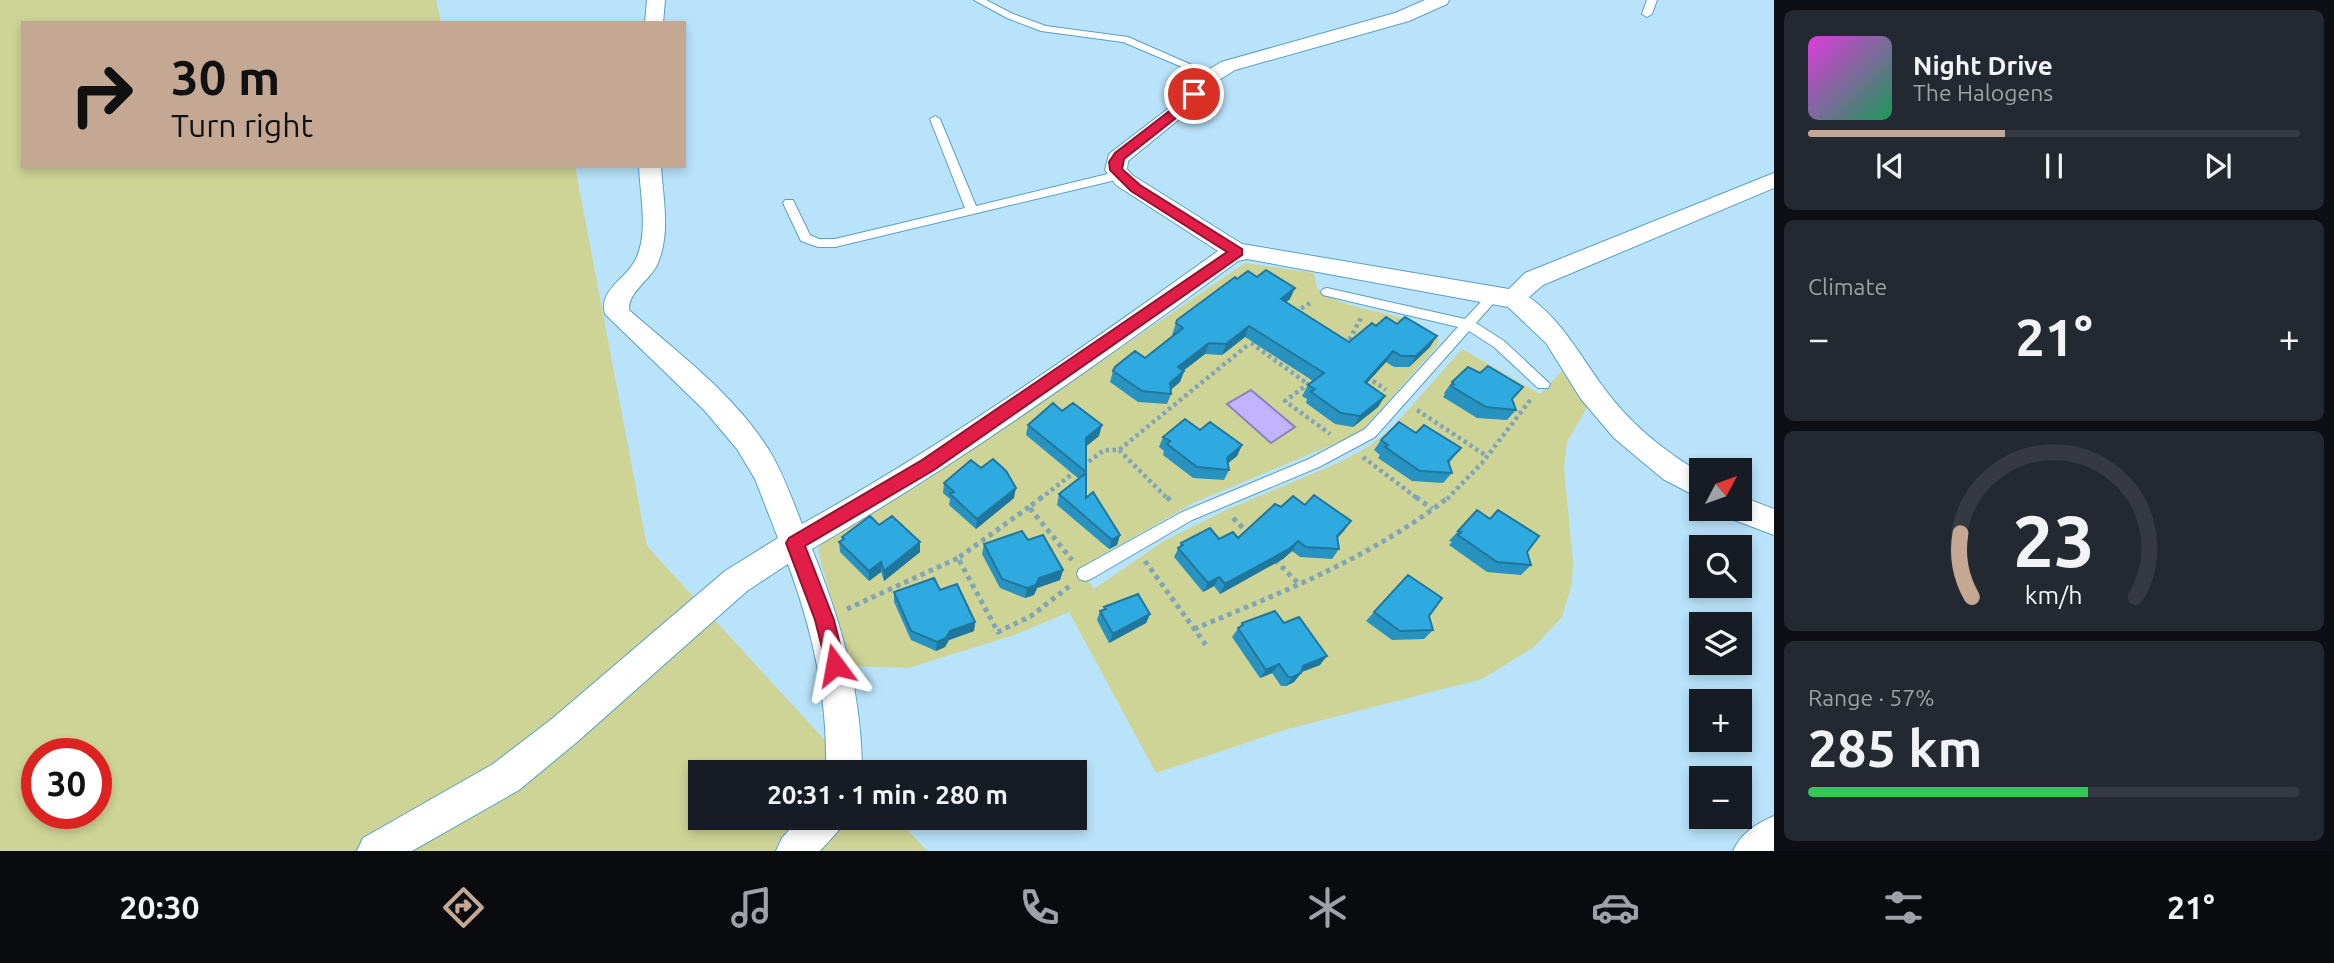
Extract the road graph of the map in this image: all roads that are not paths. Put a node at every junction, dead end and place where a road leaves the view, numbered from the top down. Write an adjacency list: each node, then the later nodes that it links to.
1 (656, 0): 8 (street)
2 (979, 0): 9 (lane)
3 (1384, 0): 7 (street)
4 (1440, 0): 7 (street)
5 (1652, 0): 6 (lane)
6 (1647, 14)
7 (1402, 17): 9 (street)
8 (654, 21)
9 (1212, 76): 12 (street)
10 (935, 119): 15 (lane)
11 (650, 168): 24 (street)
12 (1120, 175): 15 (lane); 16 (street)
13 (1774, 180): 18 (street)
14 (789, 203): 15 (lane)
15 (972, 210)
16 (1237, 252): 18 (street); 24 (street)
17 (1327, 292): 19 (lane)
18 (1505, 297): 19 (lane); 21 (street)
19 (1469, 325): 20 (lane); 25 (lane)
20 (1543, 384)
21 (1689, 479)
22 (1752, 514): 23 (street)
23 (1774, 522)
24 (795, 543): 26 (street); 29 (street)
25 (1085, 574)
26 (844, 760)
27 (814, 830): 30 (street)
28 (1774, 835): 31 (street)
29 (376, 851)
30 (795, 851)
31 (1752, 851)

